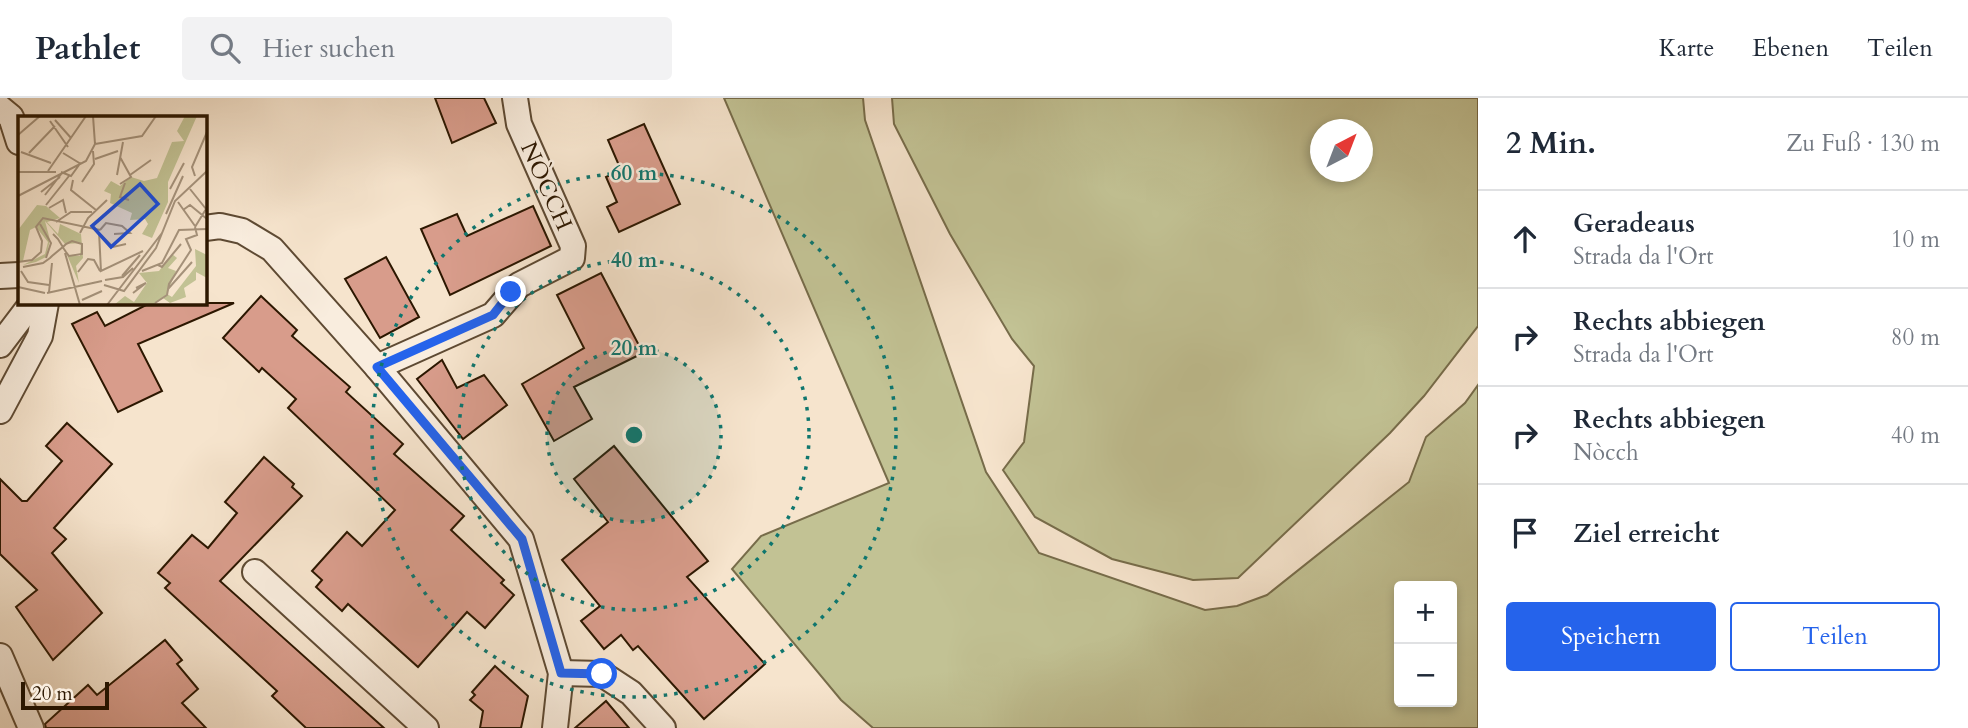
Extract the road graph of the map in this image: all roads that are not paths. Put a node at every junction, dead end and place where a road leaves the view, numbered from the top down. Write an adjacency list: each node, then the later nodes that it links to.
1 (515, 98): 10 (street, NÒCCH)
2 (0, 108): 3 (street)
3 (18, 139)
4 (206, 229): 10 (street)
5 (18, 275): 6 (street)
6 (0, 276)
7 (31, 304): 9 (street)
8 (46, 304): 11 (street)
9 (0, 345)
10 (377, 367): 14 (street)
11 (0, 411)
12 (255, 572): 16 (street)
13 (0, 656): 15 (street)
14 (561, 673): 17 (street); 18 (street)
15 (31, 728)
16 (426, 728)
17 (555, 728)
18 (663, 728)

